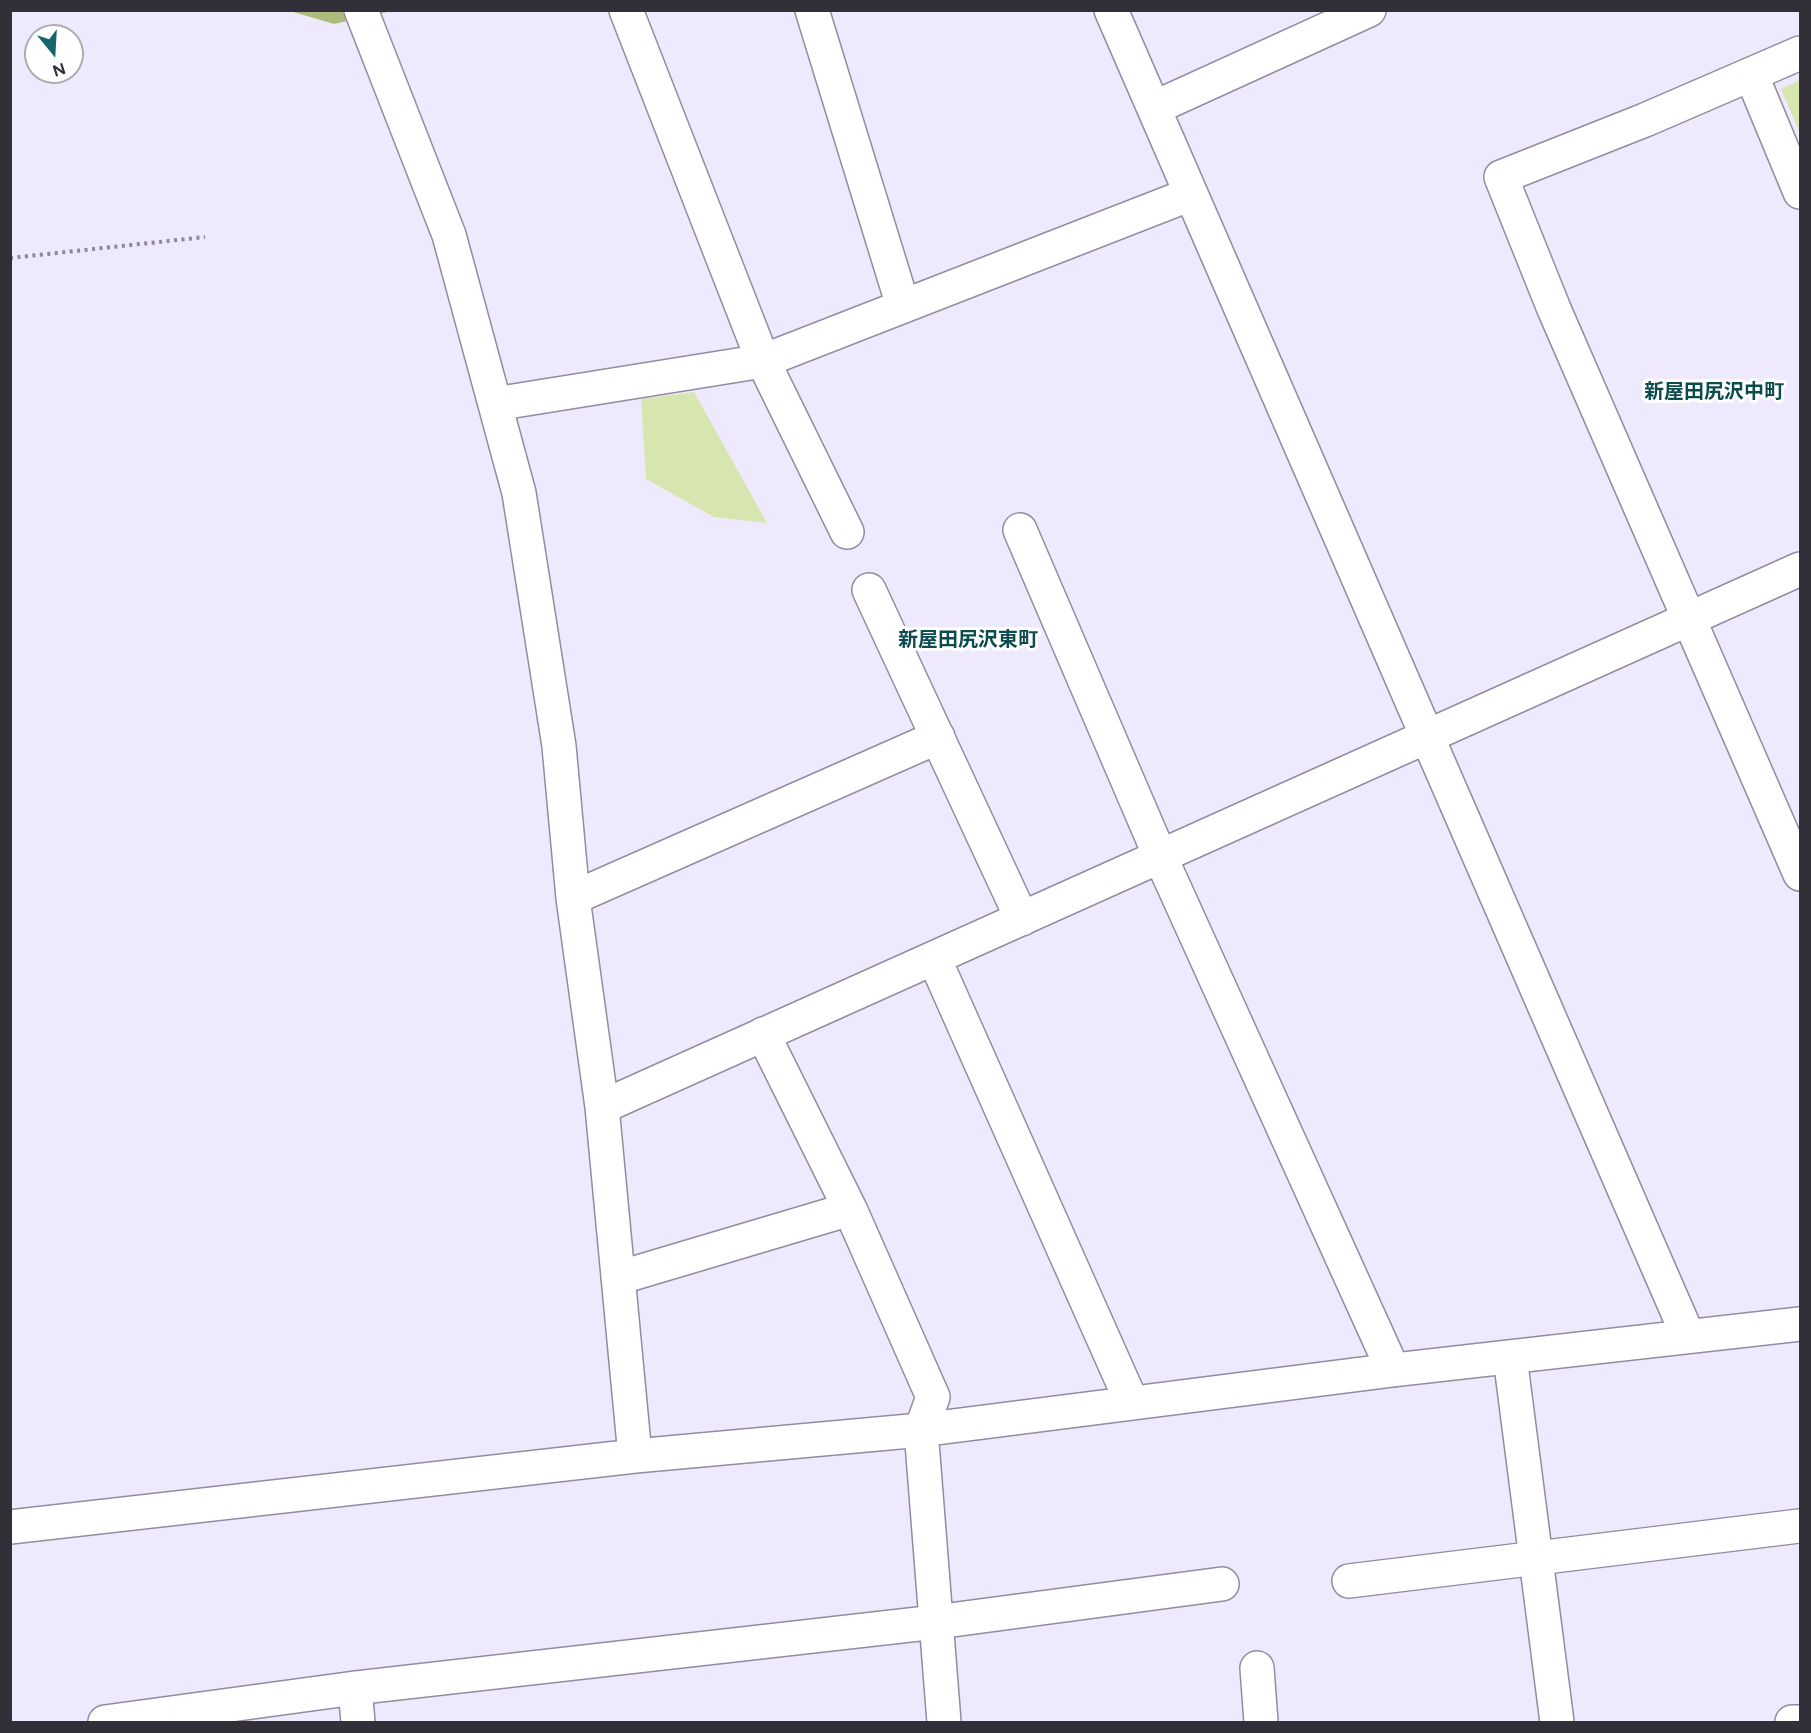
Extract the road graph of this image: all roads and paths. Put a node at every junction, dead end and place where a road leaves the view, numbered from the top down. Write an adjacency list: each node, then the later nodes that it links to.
1 (361, 10): 15 (street)
2 (626, 10): 14 (street)
3 (812, 10): 13 (street)
4 (1111, 10): 8 (street)
5 (1369, 10): 8 (street)
6 (1800, 53): 7 (street)
7 (1750, 74): 9 (street); 20 (street)
8 (1154, 108): 10 (street)
9 (1800, 192)
10 (1191, 194): 13 (street); 21 (street)
11 (205, 237): 12 (path)
12 (10, 258)
13 (903, 306): 14 (street)
14 (763, 361): 15 (street); 17 (street)
15 (495, 404): 25 (street)
16 (1020, 530): 23 (street)
17 (847, 532)
18 (1800, 569): 20 (street)
19 (869, 590): 22 (street)
20 (1690, 619): 21 (street); 24 (street)
21 (1429, 736): 23 (street); 33 (street)
22 (938, 737): 25 (street); 26 (street)
23 (1160, 856): 26 (street); 35 (street)
24 (1800, 874)
25 (573, 898): 29 (street)
26 (1022, 919): 27 (street)
27 (934, 958): 28 (street); 36 (street)
28 (764, 1034): 29 (street); 30 (street)
29 (602, 1107): 31 (street)
30 (850, 1209): 31 (street); 37 (street)
31 (618, 1278): 38 (street)
32 (1800, 1324): 33 (street)
33 (1688, 1336): 34 (street)
34 (1510, 1357): 35 (street); 41 (street)
35 (1393, 1370): 36 (street)
36 (1132, 1403): 37 (street)
37 (921, 1430): 38 (street); 44 (street)
38 (635, 1456): 40 (street)
39 (1799, 1526): 41 (street)
40 (10, 1527)
41 (1535, 1558): 42 (street); 51 (street)
42 (1349, 1581)
43 (1222, 1584): 44 (street)
44 (936, 1622): 46 (street); 49 (street)
45 (1257, 1668): 50 (street)
46 (355, 1688): 47 (street); 48 (street)
47 (105, 1722)
48 (358, 1722)
49 (944, 1722)
50 (1261, 1722)
51 (1557, 1722)
52 (1792, 1722): 53 (street)
53 (1800, 1722)

